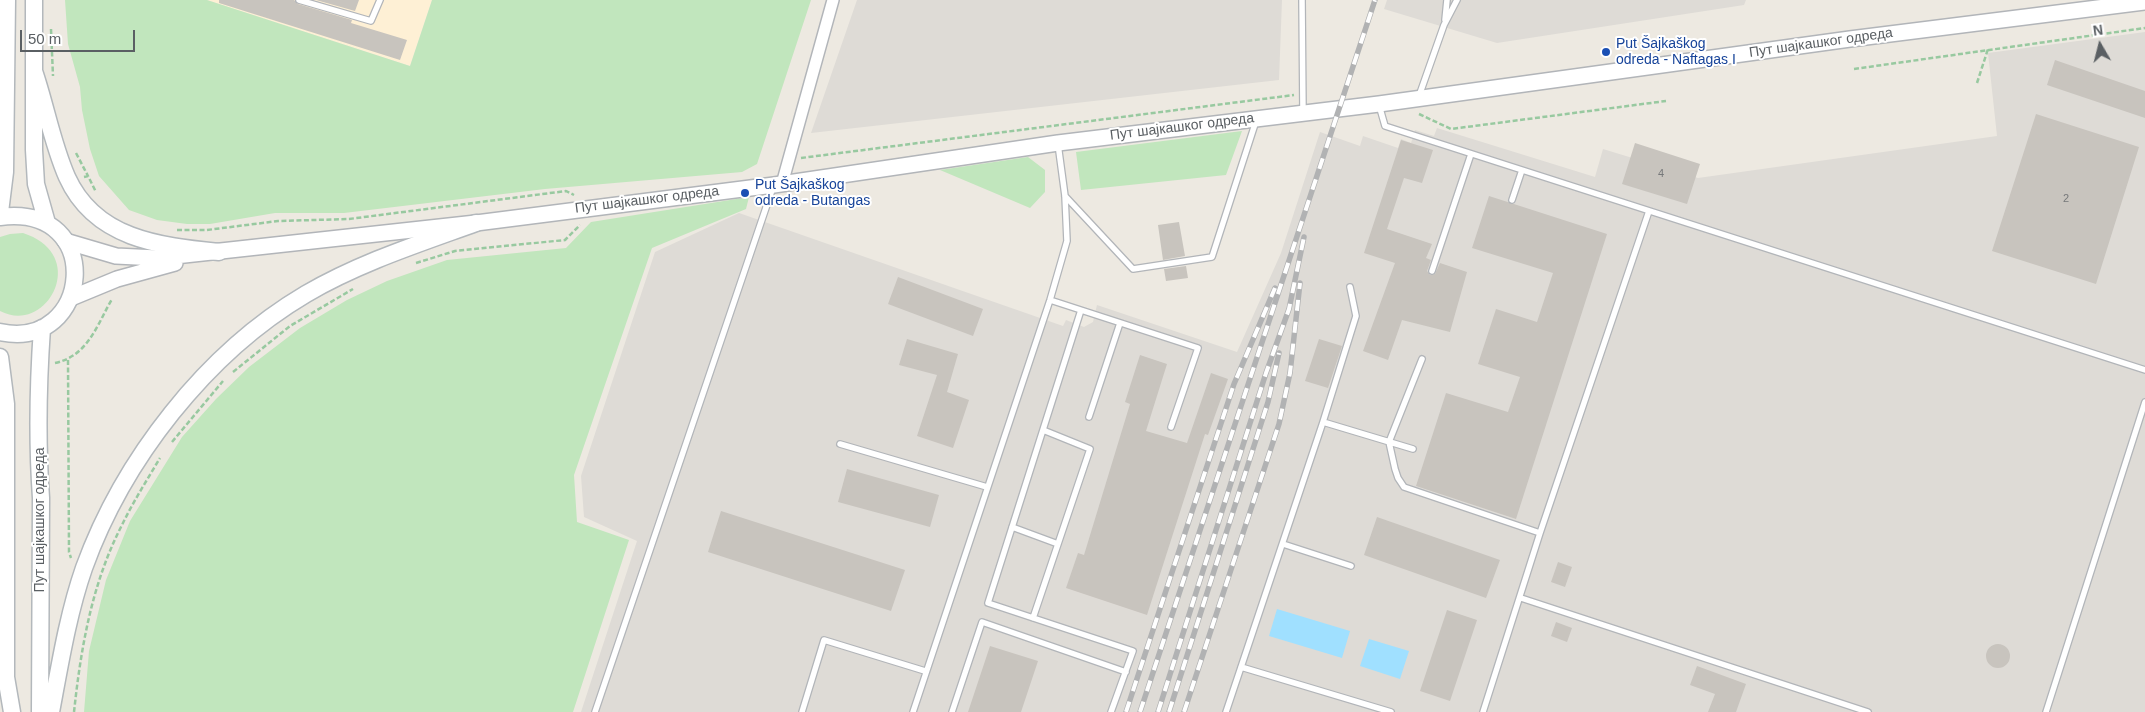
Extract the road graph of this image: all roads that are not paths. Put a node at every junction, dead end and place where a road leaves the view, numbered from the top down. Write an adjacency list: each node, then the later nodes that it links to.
1 (7, 0): 23 (main road)
2 (34, 0): 11 (main road)
3 (299, 0): 4 (lane)
4 (380, 0)
5 (833, 0): 19 (street)
6 (1302, 0): 14 (lane)
7 (1447, 0): 10 (lane)
8 (1457, 0): 10 (lane)
9 (2145, 2): 12 (street, Пут шајкашког одреда)
10 (1444, 25): 12 (lane)
11 (34, 71): 25 (main road); 28 (main road)
12 (1418, 98): 13 (street, Пут шајкашког одреда)
13 (1379, 104): 14 (street, Пут шајкашког одреда); 17 (lane)
14 (1303, 113): 15 (street, Пут шајкашког одреда)
15 (1257, 118): 16 (street, Пут шајкашког одреда); 20 (lane)
16 (1058, 143): 19 (street, Пут шајкашког одреда); 20 (lane)
17 (1471, 154): 18 (lane); 29 (lane)
18 (1522, 170): 21 (lane); 22 (lane)
19 (778, 184): 26 (street, Пут шајкашког одреда); 63 (lane)
20 (1065, 196): 32 (lane)
21 (1512, 200)
22 (1649, 211): 39 (lane); 50 (lane)
23 (0, 212)
24 (0, 217): 25 (main road)
25 (47, 223): 27 (main road)
26 (476, 223): 28 (street, Пут шајкашког одреда); 62 (main road)
27 (65, 241): 28 (street, Пут шајкашког одреда); 31 (main road)
28 (218, 252): 31 (street, Пут шајкашког одреда)
29 (1432, 271)
30 (1350, 287): 42 (lane)
31 (70, 298): 35 (main road)
32 (1050, 300): 33 (lane); 48 (lane)
33 (1081, 310): 34 (lane); 44 (lane)
34 (1120, 322): 41 (lane); 43 (lane)
35 (42, 328): 36 (main road); 61 (main road, Пут шајкашког одреда)
36 (0, 332)
37 (0, 357): 59 (main road)
38 (1422, 359): 45 (lane)
39 (2145, 370)
40 (2145, 402): 72 (lane)
41 (1089, 416)
42 (1323, 422): 45 (lane); 52 (lane)
43 (1171, 427)
44 (1043, 430): 49 (lane); 51 (lane)
45 (1389, 442): 47 (lane); 50 (lane)
46 (840, 444): 48 (lane)
47 (1413, 449)
48 (987, 487): 57 (lane)
49 (1012, 527): 51 (lane); 55 (lane)
50 (1540, 533): 54 (lane)
51 (1058, 544): 55 (lane)
52 (1283, 544): 53 (lane); 56 (lane)
53 (1352, 566)
54 (1521, 598): 70 (lane); 71 (lane)
55 (1033, 618): 58 (lane)
56 (1241, 667): 68 (lane); 69 (lane)
57 (925, 672): 64 (lane); 65 (lane)
58 (1126, 672): 66 (lane); 67 (lane)
59 (3, 678): 60 (main road)
60 (12, 712)
61 (40, 712)
62 (51, 712)
63 (595, 712)
64 (802, 712)
65 (912, 712)
66 (952, 712)
67 (1111, 712)
68 (1226, 712)
69 (1391, 712)
70 (1483, 712)
71 (1868, 712)
72 (2046, 712)

